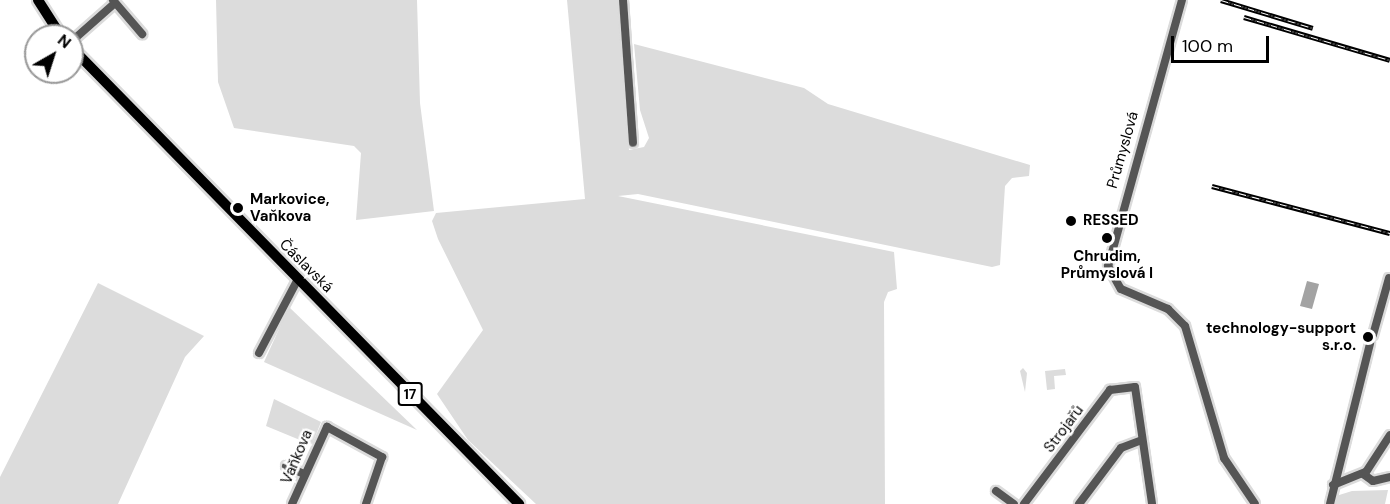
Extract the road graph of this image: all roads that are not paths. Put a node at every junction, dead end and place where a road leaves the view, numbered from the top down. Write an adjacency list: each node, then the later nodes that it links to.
1 (38, 0): 5 (main road)
2 (623, 0): 9 (street)
3 (1182, 0): 28 (street, Průmyslová)
4 (114, 1): 6 (street); 7 (street)
5 (53, 24)
6 (84, 29)
7 (142, 34)
8 (84, 60): 11 (main road, Čáslavská / 17)
9 (633, 143)
10 (1389, 278): 19 (street)
11 (298, 279): 12 (street); 23 (main road, Čáslavská / 17)
12 (259, 353)
13 (1390, 435): 17 (street)
14 (1142, 440): 25 (street, Strojařů); 26 (street); 27 (street)
15 (286, 466): 16 (street)
16 (304, 474): 21 (street, Vaňkova); 22 (street, Vaňkova)
17 (1363, 474): 18 (street); 19 (street)
18 (1390, 477)
19 (1332, 485): 29 (street)
20 (996, 491): 24 (street)
21 (370, 502)
22 (292, 504)
23 (519, 504)
24 (1014, 504)
25 (1024, 504)
26 (1078, 504)
27 (1152, 504)
28 (1255, 504)
29 (1330, 504)

